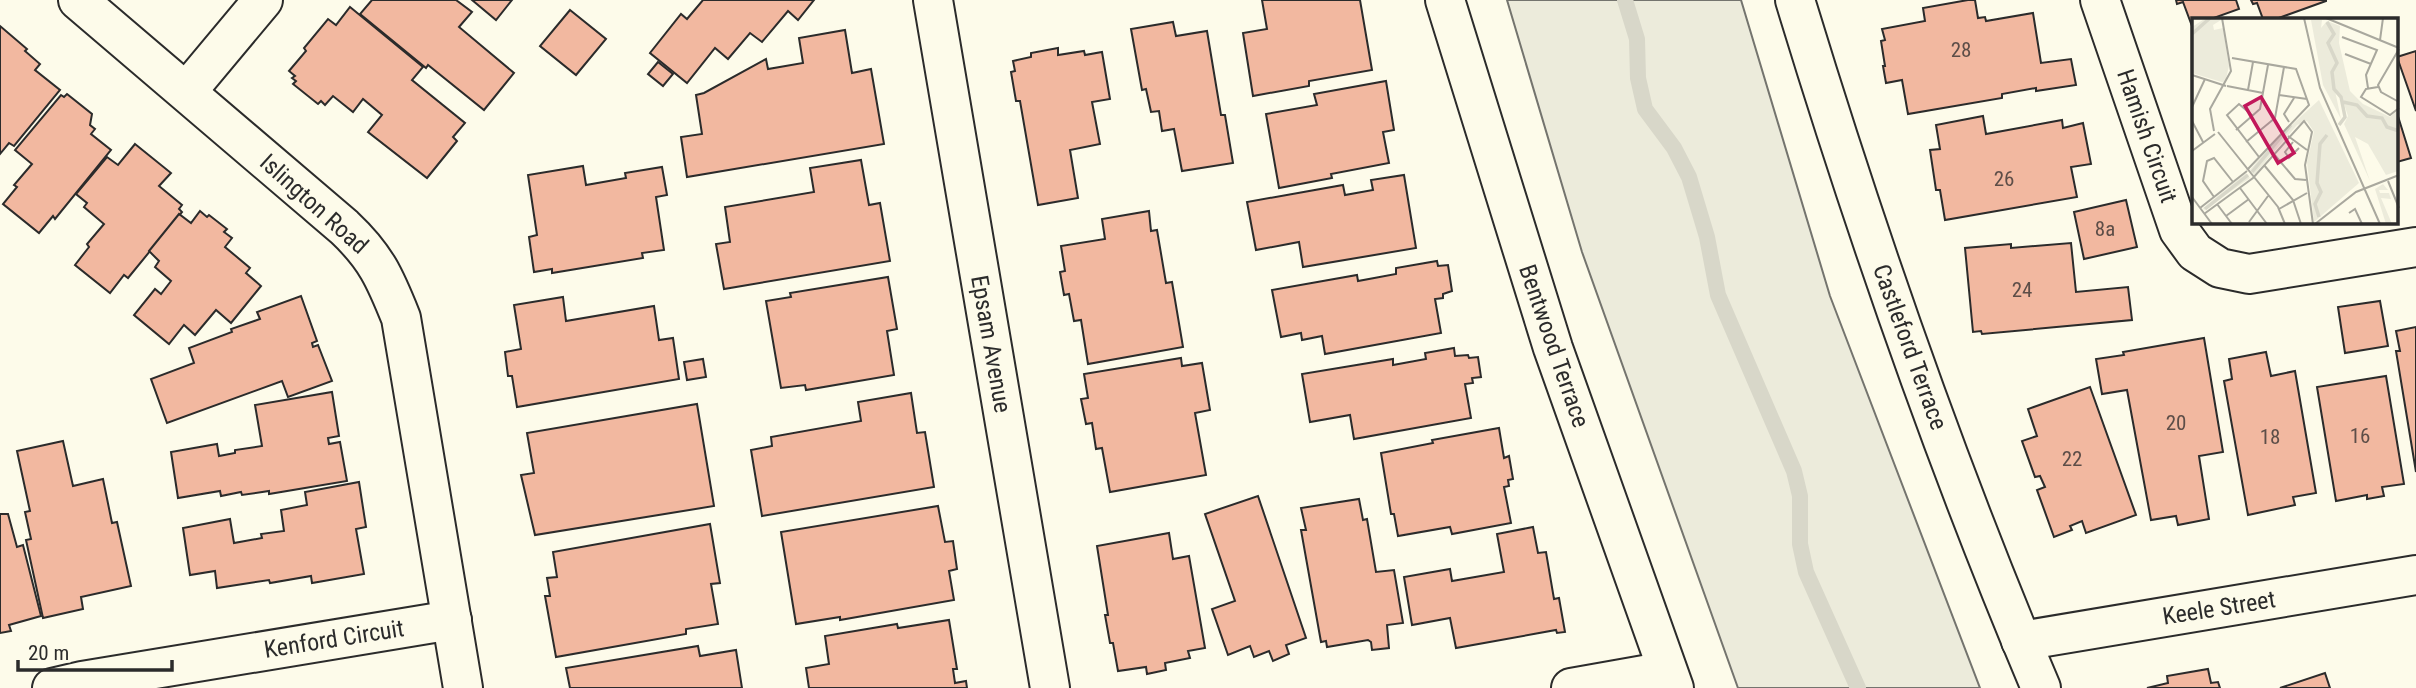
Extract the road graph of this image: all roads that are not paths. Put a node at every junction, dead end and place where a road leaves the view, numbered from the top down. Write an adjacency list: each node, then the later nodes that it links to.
1 (78, 0): 7 (street, Islington Road)
2 (263, 0): 7 (street)
3 (933, 0): 15 (street, Epsam Avenue)
4 (1445, 0): 12 (street, Bentwood Terrace)
5 (1795, 0): 11 (street, Castleford Terrace)
6 (2100, 0): 8 (street, Hamish Circuit)
7 (187, 91): 10 (street, Islington Road)
8 (2416, 247)
9 (2416, 575): 11 (street, Keele Street)
10 (452, 620): 13 (street, Kenford Circuit); 14 (street, Islington Road)
11 (2021, 642): 17 (street, Castleford Terrace)
12 (1671, 680): 16 (street)
13 (52, 688)
14 (463, 688)
15 (1050, 688)
16 (1571, 688)
17 (2041, 688)

